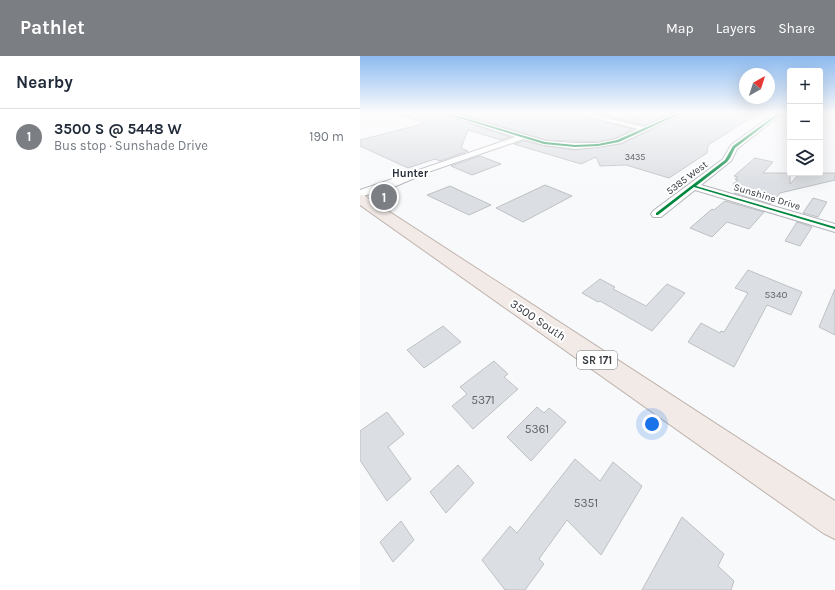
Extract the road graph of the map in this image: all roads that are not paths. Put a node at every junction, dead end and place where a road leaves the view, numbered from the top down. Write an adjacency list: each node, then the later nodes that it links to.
1 (521, 137): 6 (street)
2 (527, 137): 3 (street)
3 (627, 137)
4 (748, 137): 5 (street, 5385 West)
5 (694, 186): 8 (street, 5385 West); 9 (street, Sunshine Drive)
6 (360, 194)
7 (360, 199): 10 (main road, 3500 South / SR 171)
8 (657, 214)
9 (835, 228)
10 (835, 521)

